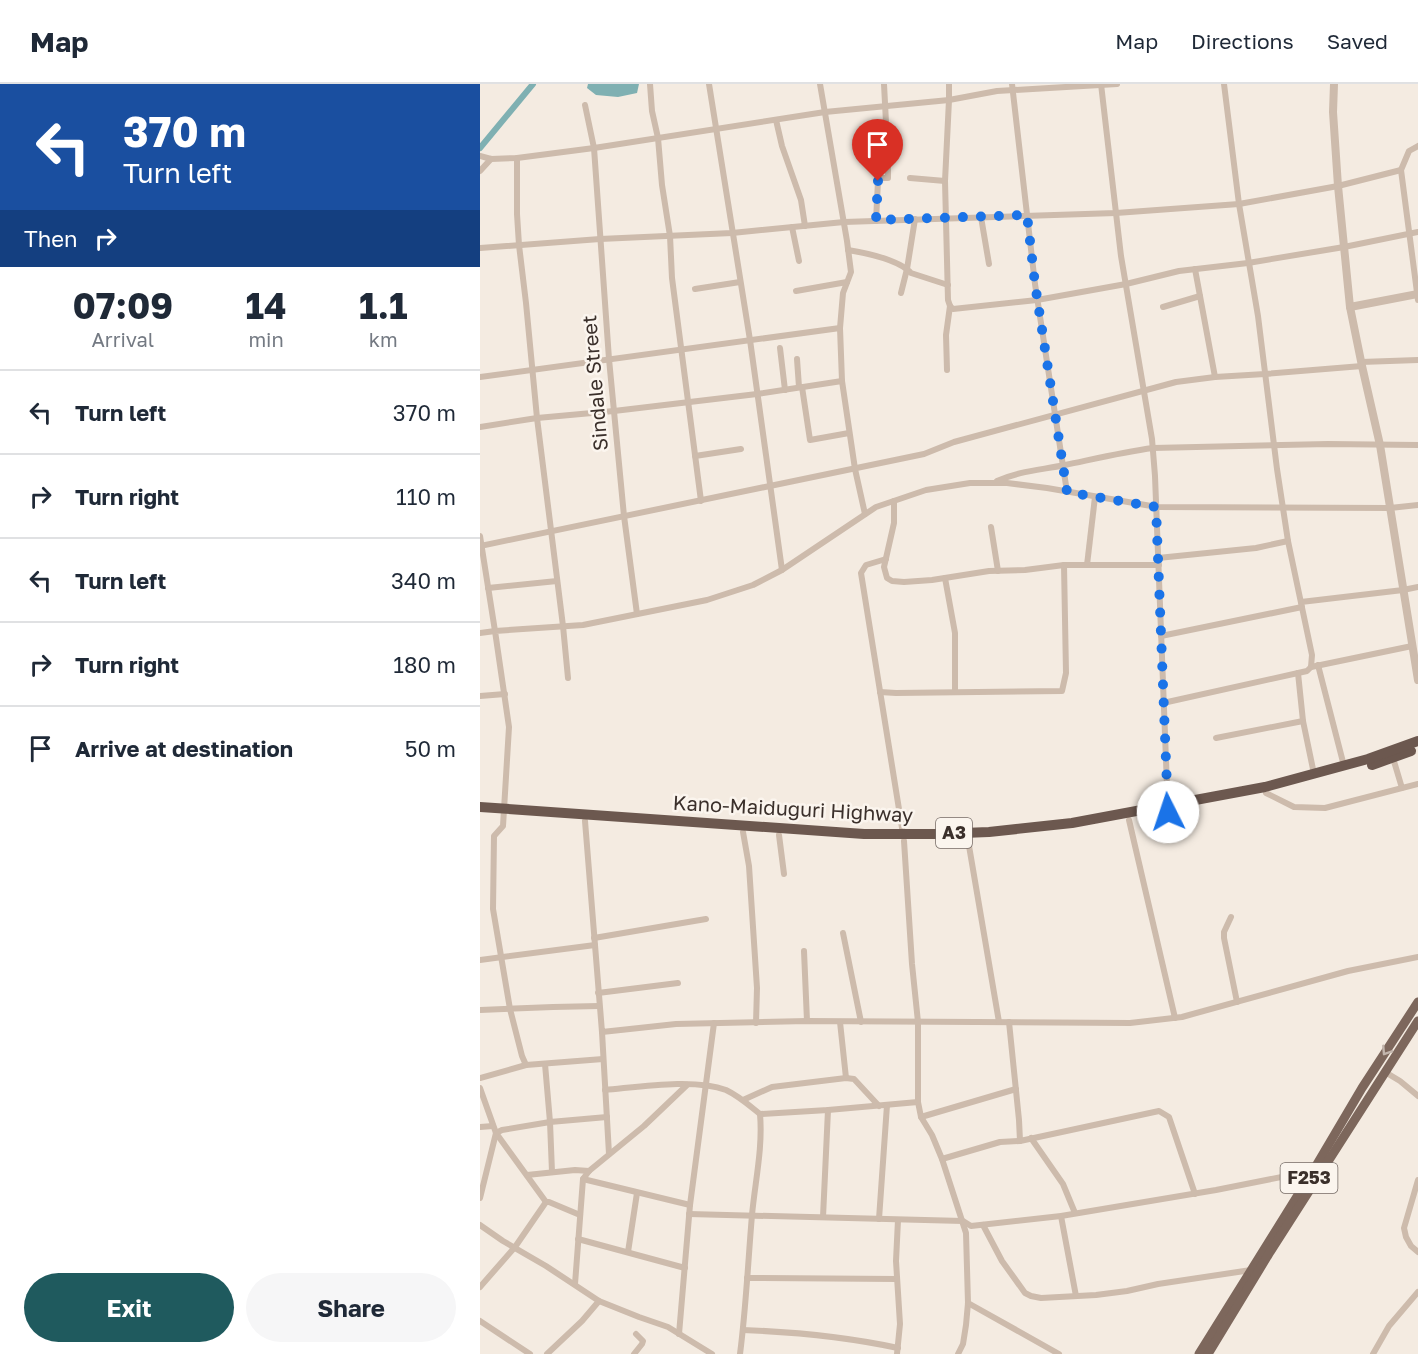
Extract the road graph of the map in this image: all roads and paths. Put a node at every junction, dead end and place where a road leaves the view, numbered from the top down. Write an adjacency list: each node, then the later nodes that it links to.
1 (650, 84): 17 (street)
2 (709, 84): 16 (street)
3 (820, 84): 14 (street)
4 (884, 84): 13 (street)
5 (949, 84): 11 (street)
6 (1117, 84): 9 (street)
7 (1224, 84): 28 (street)
8 (1334, 84): 27 (street)
9 (1101, 85): 10 (street); 29 (street)
10 (1013, 87): 11 (street); 30 (street)
11 (950, 100): 13 (street); 26 (street)
12 (585, 105): 19 (street, Sindale Street)
13 (886, 106): 14 (street); 34 (street)
14 (825, 112): 15 (street); 35 (street)
15 (776, 120): 16 (street); 36 (street)
16 (716, 129): 17 (street); 39 (street)
17 (658, 138): 19 (street); 41 (street)
18 (1418, 146): 23 (street)
19 (594, 148): 21 (street); 42 (street, Sindale Street)
20 (480, 156): 22 (street)
21 (518, 158): 22 (street); 43 (street)
22 (491, 159): 24 (street)
23 (1401, 170): 27 (street); 40 (street)
24 (480, 171)
25 (910, 178): 26 (street)
26 (945, 181): 32 (street)
27 (1338, 186): 28 (street); 44 (street)
28 (1239, 204): 29 (street); 48 (street)
29 (1116, 213): 30 (street); 54 (street)
30 (1027, 215): 31 (street); 61 (street)
31 (981, 217): 32 (street); 49 (street)
32 (946, 218): 33 (street); 55 (street)
33 (915, 219): 34 (street); 50 (street)
34 (876, 220): 35 (street)
35 (844, 222): 36 (street); 46 (street)
36 (805, 226): 37 (street)
37 (792, 227): 39 (street); 47 (street)
38 (1418, 232): 40 (street)
39 (732, 233): 41 (street); 52 (street)
40 (1409, 235): 44 (street); 60 (street)
41 (670, 236): 42 (street); 68 (street)
42 (600, 239): 43 (street); 69 (street, Sindale Street)
43 (519, 245): 45 (street); 73 (street)
44 (1344, 247): 48 (street); 64 (street)
45 (480, 248)
46 (848, 250): 50 (street); 53 (street)
47 (799, 261)
48 (1248, 262): 51 (street); 75 (street)
49 (989, 264)
50 (907, 269): 55 (street); 58 (street)
51 (1195, 269): 54 (street); 59 (street)
52 (740, 282): 56 (street); 66 (street)
53 (847, 282): 57 (street); 65 (street)
54 (1126, 284): 61 (street); 81 (street)
55 (948, 285): 62 (street)
56 (694, 289)
57 (796, 291)
58 (901, 293)
59 (1200, 296): 63 (street); 77 (street)
60 (1418, 296): 64 (street)
61 (1038, 300): 62 (street); 85 (street)
62 (950, 306): 74 (street)
63 (1163, 307)
64 (1350, 307): 72 (street)
65 (840, 328): 66 (street); 78 (street)
66 (750, 340): 68 (street); 82 (street)
67 (780, 348): 80 (street)
68 (682, 349): 69 (street); 83 (street)
69 (609, 359): 73 (street); 84 (street, Sindale Street)
70 (797, 359): 79 (street)
71 (1418, 360): 72 (street)
72 (1362, 364): 75 (street); 90 (street)
73 (532, 369): 76 (street); 86 (street)
74 (947, 370)
75 (1265, 374): 77 (street); 89 (street)
76 (480, 376)
77 (1215, 376): 81 (street)
78 (842, 381): 79 (street); 88 (street)
79 (800, 387): 80 (street); 88 (street)
80 (785, 390): 82 (street)
81 (1143, 390): 85 (street); 92 (street)
82 (757, 394): 83 (street); 98 (street)
83 (688, 402): 84 (street); 94 (street)
84 (614, 411): 86 (street); 108 (street, Sindale Street)
85 (1055, 414): 95 (street); 96 (street)
86 (537, 418): 87 (street); 110 (street)
87 (480, 427)
88 (849, 433): 96 (street)
89 (1274, 444): 90 (street); 92 (street); 105 (street)
90 (1380, 445): 91 (street); 106 (street)
91 (1418, 445)
92 (1153, 448): 95 (street); 104 (street)
93 (741, 449): 94 (street)
94 (695, 456): 101 (street)
95 (1063, 466): 97 (street); 99 (street)
96 (855, 469): 98 (street); 107 (street)
97 (993, 483): 99 (street); 102 (street)
98 (770, 487): 101 (street); 119 (street)
99 (1067, 492): 100 (street)
100 (1095, 497): 104 (street); 117 (street)
101 (701, 501): 108 (street)
102 (894, 501): 107 (street); 115 (street)
103 (1418, 505): 106 (street)
104 (1156, 507): 105 (street); 114 (street)
105 (1283, 507): 106 (street); 112 (street)
106 (1390, 508): 125 (street)
107 (865, 514): 119 (street)
108 (624, 516): 110 (street); 127 (street, Sindale Street)
109 (991, 527): 120 (street)
110 (551, 531): 113 (street); 122 (street)
111 (480, 536): 113 (street)
112 (1288, 541): 114 (street); 126 (street)
113 (481, 546): 124 (street)
114 (1158, 558): 118 (street)
115 (886, 559): 121 (street); 137 (street)
116 (1064, 565): 117 (street); 120 (street); 138 (street)
117 (1088, 565): 118 (street)
118 (1159, 565): 131 (street)
119 (782, 570): 127 (street)
120 (998, 571): 121 (street)
121 (945, 578): 138 (street)
122 (557, 581): 124 (street); 128 (street)
123 (1418, 587): 125 (street)
124 (488, 588): 129 (street)
125 (1403, 590): 126 (street); 132 (street)
126 (1302, 604): 131 (street); 133 (street)
127 (637, 614): 128 (street)
128 (563, 626): 129 (street); 135 (street)
129 (495, 632): 130 (street); 139 (street)
130 (480, 633)
131 (1161, 636): 141 (street)
132 (1412, 646): 133 (street); 136 (street)
133 (1314, 666): 134 (street); 147 (street)
134 (1298, 672): 141 (street); 142 (street)
135 (568, 678)
136 (1418, 680)
137 (880, 692): 138 (street); 160 (street)
138 (955, 692)
139 (505, 694): 140 (street); 154 (street)
140 (480, 696)
141 (1164, 703): 153 (street)
142 (1303, 721): 143 (street); 148 (street)
143 (1216, 738)
144 (1418, 741): 147 (highway, Kano-Maiduguri Highway / A3)
145 (1418, 748): 146 (highway, Kano-Maiduguri Highway / A3)
146 (1393, 758): 150 (street); 151 (highway, Kano-Maiduguri Highway / A3)
147 (1344, 766): 148 (highway, Kano-Maiduguri Highway / A3)
148 (1314, 774): 153 (highway, Kano-Maiduguri Highway / A3)
149 (1418, 784): 150 (street)
150 (1402, 788): 151 (street)
151 (1266, 794): 153 (highway, Kano-Maiduguri Highway / A3)
152 (480, 807): 154 (highway, Kano-Maiduguri Highway / A3)
153 (1167, 808): 156 (highway, Kano-Maiduguri Highway / A3); 160 (highway, Kano-Maiduguri Highway / A3)
154 (503, 812): 155 (highway, Kano-Maiduguri Highway / A3); 157 (highway, Kano-Maiduguri Highway / A3); 160 (highway, Kano-Maiduguri Highway / A3); 168 (street)
155 (480, 813)
156 (1129, 820): 161 (highway, Kano-Maiduguri Highway / A3); 178 (street)
157 (585, 821): 158 (highway, Kano-Maiduguri Highway / A3); 166 (street)
158 (743, 832): 159 (highway, Kano-Maiduguri Highway / A3); 187 (street)
159 (779, 835): 160 (highway, Kano-Maiduguri Highway / A3); 162 (street)
160 (903, 838): 161 (highway, Kano-Maiduguri Highway / A3); 183 (street)
161 (968, 840): 184 (street)
162 (784, 874)
163 (1231, 917): 173 (street)
164 (706, 918): 166 (street)
165 (843, 933): 182 (street)
166 (594, 941): 168 (street); 172 (street)
167 (804, 951): 179 (street)
168 (501, 956): 170 (street); 177 (street)
169 (1418, 957): 173 (street)
170 (480, 960)
171 (678, 983): 172 (street)
172 (598, 993): 175 (street)
173 (1237, 1002): 178 (street)
174 (1418, 1002): 216 (main road, F253, one-way to 216)
175 (599, 1006): 177 (street); 188 (street)
176 (480, 1010): 177 (street)
177 (510, 1010): 191 (street)
178 (1175, 1018): 185 (street)
179 (807, 1021): 181 (street); 187 (street)
180 (1418, 1021): 192 (main road, F253)
181 (840, 1022): 182 (street); 194 (street)
182 (861, 1022): 183 (street)
183 (918, 1022): 184 (street); 202 (street)
184 (999, 1022): 185 (street)
185 (1010, 1022): 198 (street)
186 (714, 1023): 187 (street); 188 (street); 196 (street)
187 (756, 1023)
188 (602, 1032): 189 (street)
189 (603, 1059): 190 (street); 199 (street)
190 (545, 1064): 191 (street); 208 (street)
191 (526, 1065): 193 (street)
192 (1385, 1072): 200 (street); 239 (main road, F253)
193 (480, 1078)
194 (846, 1078): 201 (street); 203 (street)
195 (687, 1085): 196 (street); 199 (street); 213 (street)
196 (706, 1086): 201 (street); 225 (street)
197 (480, 1088): 210 (street)
198 (1016, 1089): 207 (street); 212 (street)
199 (605, 1090): 206 (street)
200 (1418, 1096)
201 (743, 1100): 205 (street)
202 (918, 1102): 203 (street); 207 (street)
203 (883, 1105): 204 (street); 232 (street)
204 (828, 1110): 205 (street); 231 (street)
205 (760, 1114): 229 (street)
206 (607, 1117): 208 (street); 213 (street)
207 (921, 1117): 214 (street)
208 (550, 1122): 210 (street); 217 (street)
209 (480, 1127): 210 (street)
210 (494, 1129): 218 (street); 223 (street)
211 (1031, 1138): 212 (street); 222 (street); 226 (street)
212 (1020, 1141): 214 (street)
213 (609, 1154): 215 (street)
214 (942, 1159): 234 (street)
215 (589, 1171): 217 (street); 219 (street)
216 (1313, 1171): 222 (street); 239 (main road, F253)
217 (552, 1172): 218 (street)
218 (527, 1175): 224 (street)
219 (583, 1179): 221 (street); 228 (street)
220 (1418, 1180): 241 (street)
221 (637, 1193): 225 (street); 240 (street)
222 (1195, 1194): 226 (street)
223 (480, 1198)
224 (546, 1202): 228 (street); 238 (street)
225 (690, 1205): 227 (street)
226 (1075, 1213): 230 (street)
227 (689, 1214): 229 (street); 242 (street)
228 (580, 1215): 237 (street)
229 (752, 1215): 231 (street); 244 (street)
230 (1061, 1216): 236 (street); 249 (street)
231 (823, 1217): 232 (street)
232 (879, 1219): 233 (street)
233 (898, 1220): 234 (street); 245 (street)
234 (963, 1221): 236 (street); 251 (street)
235 (480, 1225): 238 (street)
236 (983, 1225): 249 (street)
237 (578, 1239): 240 (street); 246 (street)
238 (515, 1247): 246 (street); 247 (street)
239 (1267, 1250): 243 (main road, F253); 265 (main road, F253)
240 (628, 1252): 242 (street)
241 (1418, 1252)
242 (685, 1268): 255 (street)
243 (1251, 1270): 249 (street); 264 (main road, F253)
244 (747, 1278): 245 (street); 253 (street)
245 (897, 1279): 256 (street)
246 (575, 1284): 250 (street)
247 (480, 1287)
248 (1418, 1292): 266 (street)
249 (1076, 1296)
250 (599, 1301): 255 (street); 258 (street)
251 (968, 1303): 262 (street); 263 (street)
252 (480, 1321): 257 (street)
253 (743, 1330): 256 (street); 261 (street)
254 (636, 1334): 259 (street)
255 (679, 1334): 260 (street)
256 (897, 1351)
257 (530, 1354)
258 (548, 1354)
259 (634, 1354)
260 (712, 1354)
261 (740, 1354)
262 (958, 1354)
263 (1059, 1354)
264 (1199, 1354)
265 (1208, 1354)
266 (1373, 1354)

